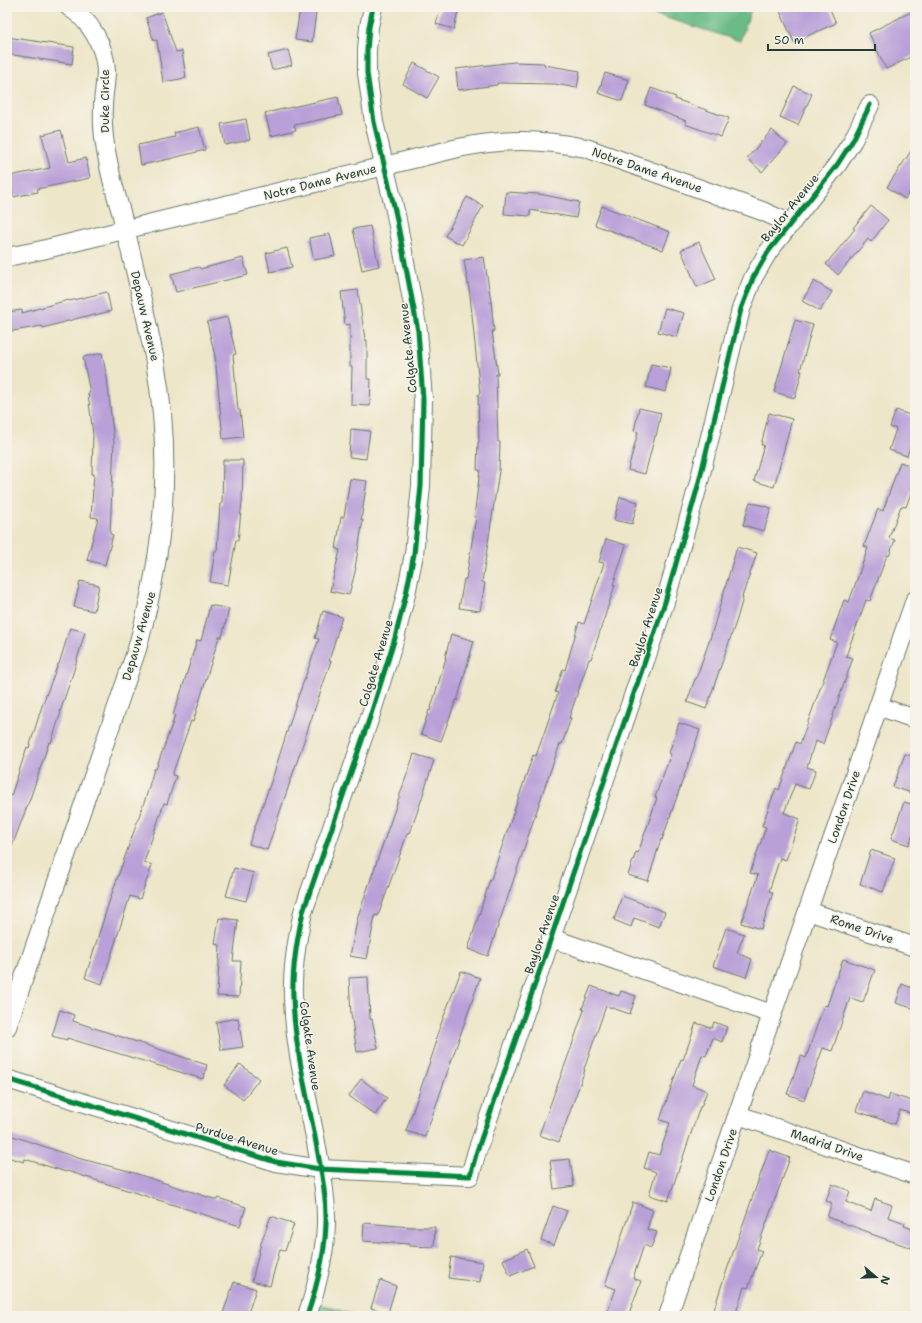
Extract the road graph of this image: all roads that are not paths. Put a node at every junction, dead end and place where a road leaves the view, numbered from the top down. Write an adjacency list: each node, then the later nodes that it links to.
1 (68, 7): 6 (street, Duke Circle)
2 (373, 7): 4 (street, Colgate Avenue)
3 (870, 105): 5 (street, Baylor Avenue)
4 (384, 166): 5 (street, Notre Dame Avenue); 6 (street, Notre Dame Avenue); 18 (street, Colgate Avenue)
5 (791, 224): 12 (street, Baylor Avenue)
6 (125, 229): 7 (street, Notre Dame Avenue); 15 (street, Depauw Avenue)
7 (7, 257)
8 (915, 600): 9 (street, London Drive)
9 (878, 706): 10 (street); 11 (street, London Drive)
10 (915, 719)
11 (808, 911): 13 (street, Rome Drive); 14 (street, London Drive)
12 (551, 938): 14 (street); 20 (street, Baylor Avenue)
13 (915, 947)
14 (772, 1014): 17 (street, London Drive)
15 (7, 1027)
16 (7, 1079): 18 (street, Purdue Avenue)
17 (738, 1115): 19 (street, Madrid Drive); 22 (street, London Drive)
18 (320, 1168): 20 (street, Purdue Avenue); 21 (street, Colgate Avenue)
19 (915, 1175)
20 (470, 1176)
21 (306, 1316)
22 (668, 1316)

